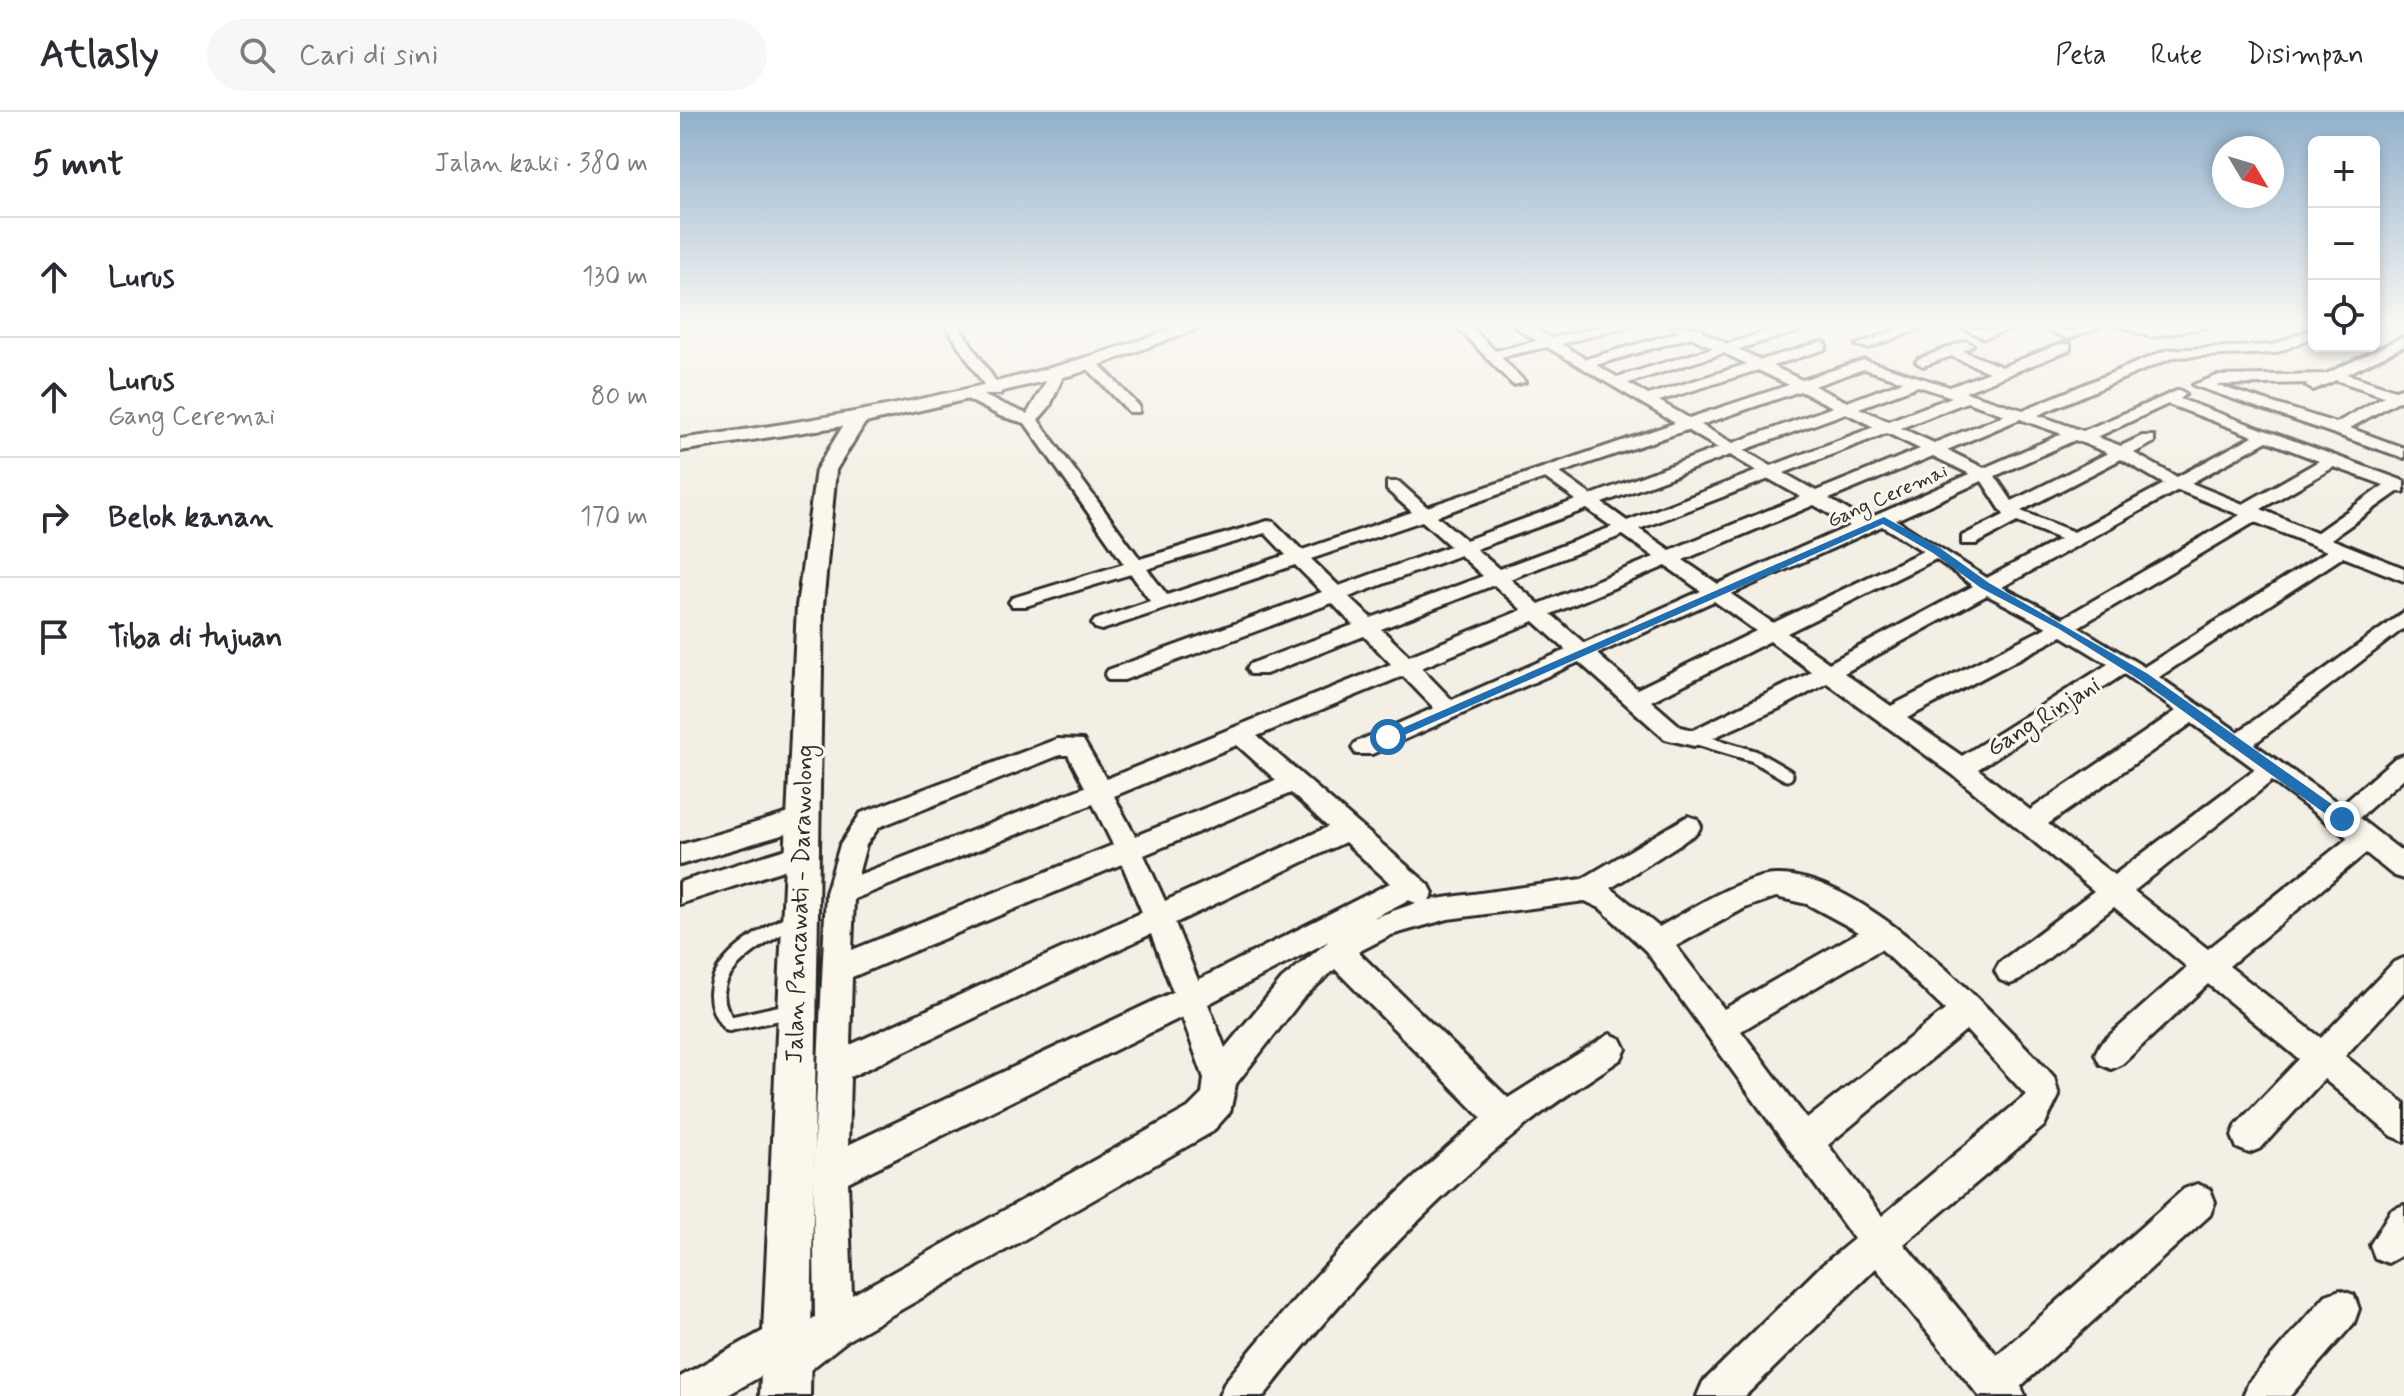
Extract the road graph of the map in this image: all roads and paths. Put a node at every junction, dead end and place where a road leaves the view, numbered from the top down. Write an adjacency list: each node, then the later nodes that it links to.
1 (992, 386): 17 (street)
2 (1016, 386): 17 (street)
3 (1051, 386): 27 (street)
4 (1112, 386): 25 (street)
5 (1622, 386): 22 (street)
6 (1692, 386): 22 (street)
7 (1796, 386): 29 (street)
8 (1801, 386): 23 (street)
9 (1903, 386): 23 (street)
10 (1928, 386): 18 (street)
11 (1976, 386): 18 (street)
12 (2091, 386): 26 (street)
13 (2198, 386): 21 (street, Gang Ceremai)
14 (2203, 386): 24 (street)
15 (2311, 386): 24 (street)
16 (2368, 386): 19 (street)
17 (995, 391): 20 (street)
18 (1959, 395): 26 (street); 30 (street)
19 (2402, 395): 31 (street)
20 (972, 396): 27 (street); 28 (street)
21 (2167, 399): 32 (street, Gang Ceremai); 33 (street)
22 (1647, 400): 29 (street)
23 (1843, 406): 30 (street); 36 (street)
24 (2272, 406): 31 (street)
25 (1134, 409)
26 (2022, 415): 32 (street); 37 (street)
27 (1030, 420): 62 (street)
28 (856, 421): 35 (street); 96 (street, Jalan Pancawati - Darawolong)
29 (1686, 423): 36 (street); 41 (street)
30 (1887, 427): 37 (street); 42 (street)
31 (2337, 429): 39 (street)
32 (2079, 436): 38 (street); 43 (street, Gang Ceremai)
33 (2265, 436): 40 (street); 44 (street)
34 (2148, 439): 38 (street)
35 (680, 445)
36 (1729, 448): 42 (street); 48 (street)
37 (1936, 451): 43 (street); 47 (street)
38 (2121, 452): 44 (street); 51 (street)
39 (2404, 453)
40 (2332, 461): 46 (street); 49 (street)
41 (1546, 471): 48 (street); 50 (street)
42 (1770, 472): 47 (street); 53 (street)
43 (1986, 475): 51 (street); 52 (street, Gang Ceremai)
44 (2175, 483): 49 (street); 54 (street)
45 (1393, 486): 50 (street)
46 (2400, 486): 55 (street)
47 (1817, 499): 52 (street); 61 (street)
48 (1587, 500): 53 (street); 57 (street)
49 (2252, 511): 55 (street); 74 (street)
50 (1423, 513): 57 (street); 60 (street)
51 (2012, 513): 54 (street); 56 (street)
52 (1875, 524): 59 (street); 67 (street, Gang Ceremai)
53 (1625, 528): 61 (street); 64 (street)
54 (2074, 538): 65 (street)
55 (2319, 539): 58 (street)
56 (1969, 540)
57 (1462, 546): 64 (street); 66 (street)
58 (2342, 549): 63 (street); 80 (street, Gang Rinjani)
59 (1937, 551): 65 (street); 75 (street)
60 (1297, 557): 62 (street); 66 (street); 69 (street)
61 (1669, 559): 67 (street); 70 (street)
62 (1138, 565): 68 (street); 69 (street)
63 (2400, 568)
64 (1495, 577): 70 (street); 73 (street)
65 (1985, 586): 74 (street); 79 (street)
66 (1335, 592): 73 (street); 81 (street)
67 (1717, 593): 75 (street); 76 (street, Gang Ceremai)
68 (1019, 602)
69 (1163, 604): 72 (street)
70 (1537, 614): 76 (street); 77 (street)
71 (2404, 618): 88 (street)
72 (1102, 624)
73 (1367, 625): 77 (street); 78 (street)
74 (2063, 627): 80 (street); 85 (street)
75 (1769, 631): 79 (street); 82 (street)
76 (1581, 651): 82 (street); 83 (street, Gang Ceremai)
77 (1406, 665): 83 (street); 86 (street)
78 (1258, 669)
79 (1827, 671): 85 (street); 87 (street)
80 (2134, 671): 84 (street); 91 (street, Gang Rinjani)
81 (1116, 675)
82 (1635, 699): 87 (street)
83 (1449, 710): 89 (street, Gang Ceremai)
84 (2193, 711): 88 (street); 98 (street)
85 (1889, 717): 91 (street)
86 (1249, 730): 94 (street); 95 (street)
87 (1694, 738): 93 (lane)
88 (2238, 744): 92 (street)
89 (1364, 748)
90 (2404, 764): 97 (street)
91 (1961, 768): 98 (street)
92 (2270, 770): 97 (street); 108 (street)
93 (1787, 775)
94 (1294, 782): 100 (street); 102 (street)
95 (1101, 791): 102 (street); 110 (street); 110 (street)
96 (803, 819): 103 (street, Jalan Pancawati - Darawolong); 104 (street)
97 (2342, 819): 101 (street)
98 (2030, 823): 108 (street)
99 (1688, 826): 107 (street)
100 (1347, 830): 106 (street); 113 (street)
101 (2365, 839): 105 (street); 117 (street)
102 (1128, 852): 113 (street); 118 (street)
103 (802, 854): 109 (street); 112 (street, Jalan Pancawati - Darawolong)
104 (680, 855)
105 (2402, 861)
106 (1409, 886): 111 (street); 121 (street)
107 (1587, 890): 111 (street); 115 (street)
108 (2113, 890): 117 (street); 119 (street)
109 (680, 893)
110 (840, 893): 118 (street)
111 (1437, 907): 116 (street)
112 (800, 916): 122 (street, Jalan Pancawati - Darawolong); 122 (lane)
113 (1161, 916): 121 (street); 128 (street)
114 (1883, 933): 115 (street); 123 (street); 124 (street)
115 (1656, 942): 124 (street)
116 (1337, 951): 129 (street); 130 (street)
117 (2208, 966): 126 (street); 127 (street)
118 (837, 970): 128 (street)
119 (2010, 971)
120 (2404, 971): 127 (street)
121 (1191, 998): 129 (street); 134 (street)
122 (796, 1009): 139 (street, Jalan Pancawati - Darawolong)
123 (1966, 1012): 133 (street); 136 (street)
124 (1718, 1028): 133 (street)
125 (1610, 1049): 130 (street)
126 (2111, 1054)
127 (2322, 1057): 131 (street); 132 (street)
128 (836, 1067): 134 (street)
129 (1220, 1078): 138 (street)
130 (1507, 1120): 142 (street)
131 (2404, 1124)
132 (2249, 1136)
133 (1804, 1143): 136 (street)
134 (830, 1172): 138 (street)
135 (2197, 1202): 140 (street)
136 (1880, 1244): 140 (street); 143 (street)
137 (2340, 1309): 144 (street)
138 (834, 1326): 139 (street)
139 (787, 1366): 141 (street)
140 (1999, 1390)
141 (686, 1396)
142 (1239, 1396)
143 (1717, 1396)
144 (2263, 1396)

